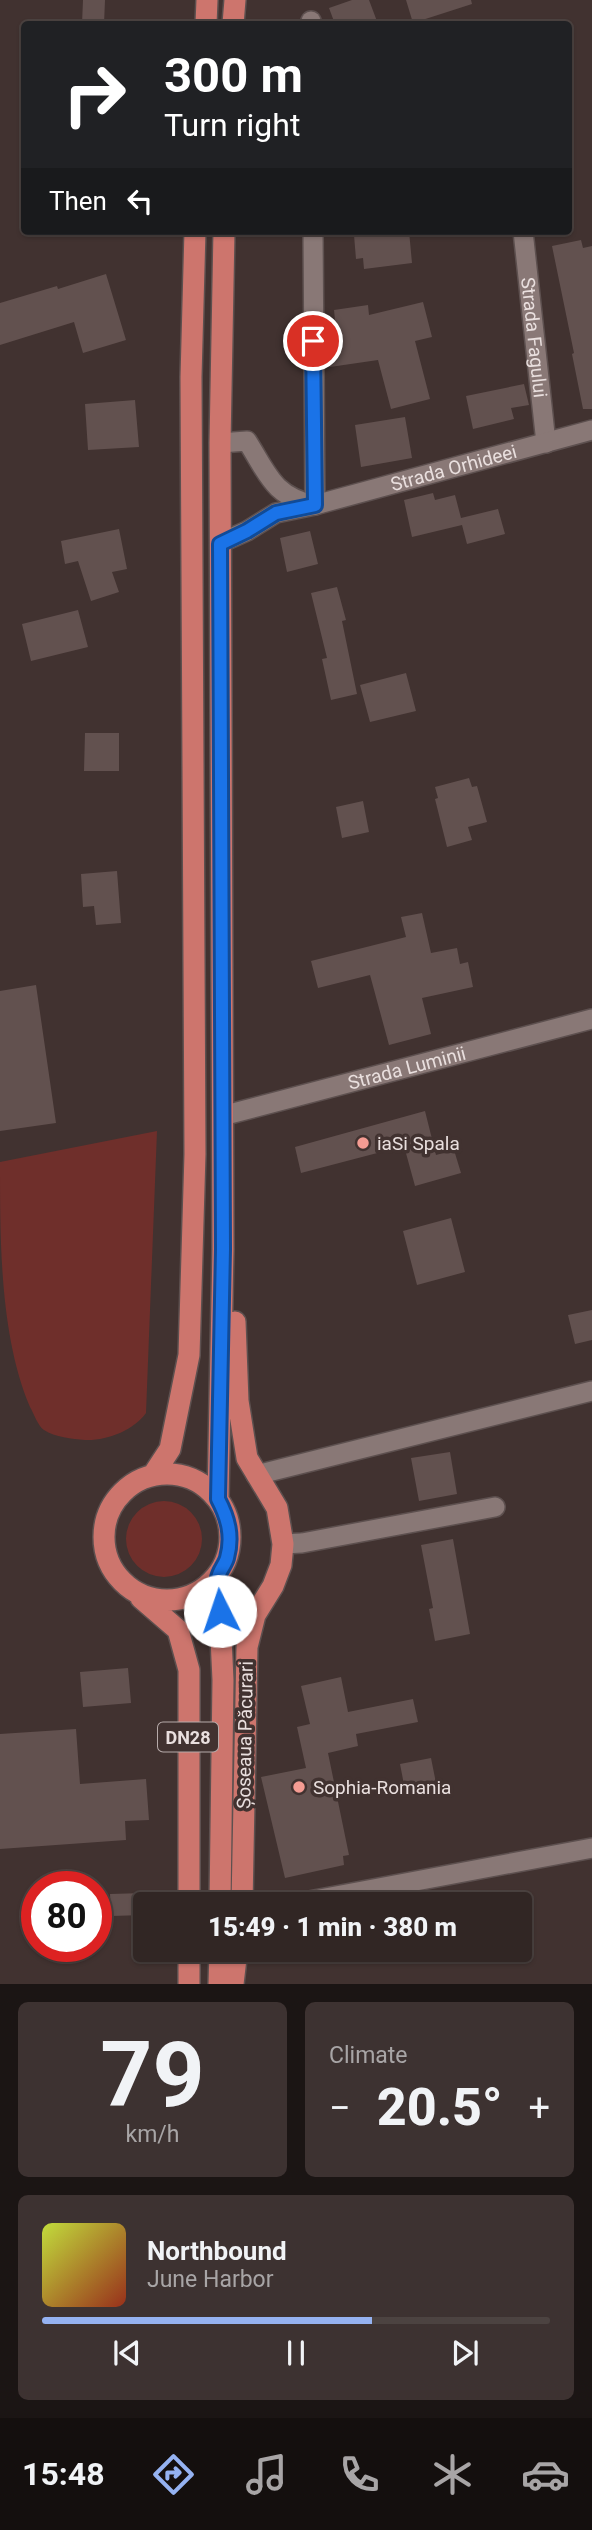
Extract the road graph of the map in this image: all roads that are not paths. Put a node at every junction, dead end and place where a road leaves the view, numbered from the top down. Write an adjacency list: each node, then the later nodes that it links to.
1 (207, 0): 3 (highway)
2 (235, 0): 4 (highway)
3 (206, 21)
4 (233, 21)
5 (195, 235): 18 (highway, DN28)
6 (224, 235): 10 (highway, DN28)
7 (313, 235): 12 (street)
8 (523, 235): 11 (street, Strada Fagului)
9 (592, 430): 11 (street, Strada Orhideei)
10 (220, 443): 12 (street); 13 (highway, DN28)
11 (546, 443): 12 (street, Strada Orhideei)
12 (315, 505): 13 (street, Strada Orhideei)
13 (220, 544): 15 (highway, DN28)
14 (592, 1019): 15 (street, Strada Luminii)
15 (222, 1116): 16 (highway, DN28)
16 (223, 1249): 19 (highway, Șoseaua Păcurari); 20 (highway, DN28)
17 (592, 1391): 19 (street)
18 (153, 1475): 20 (highway); 24 (highway, DN28)
19 (256, 1475): 22 (highway, Șoseaua Păcurari)
20 (218, 1499): 23 (highway, DN28)
21 (495, 1507): 22 (street)
22 (284, 1544): 28 (highway, Șoseaua Păcurari)
23 (218, 1575): 24 (highway); 27 (highway, DN28)
24 (134, 1592): 26 (highway, DN28)
25 (592, 1848): 29 (street)
26 (189, 1892)
27 (220, 1892)
28 (242, 1892)
29 (357, 1892)
30 (189, 1962): 33 (highway)
31 (220, 1962): 34 (highway)
32 (236, 1962): 35 (highway)
33 (189, 1984)
34 (219, 1984)
35 (233, 1984)

